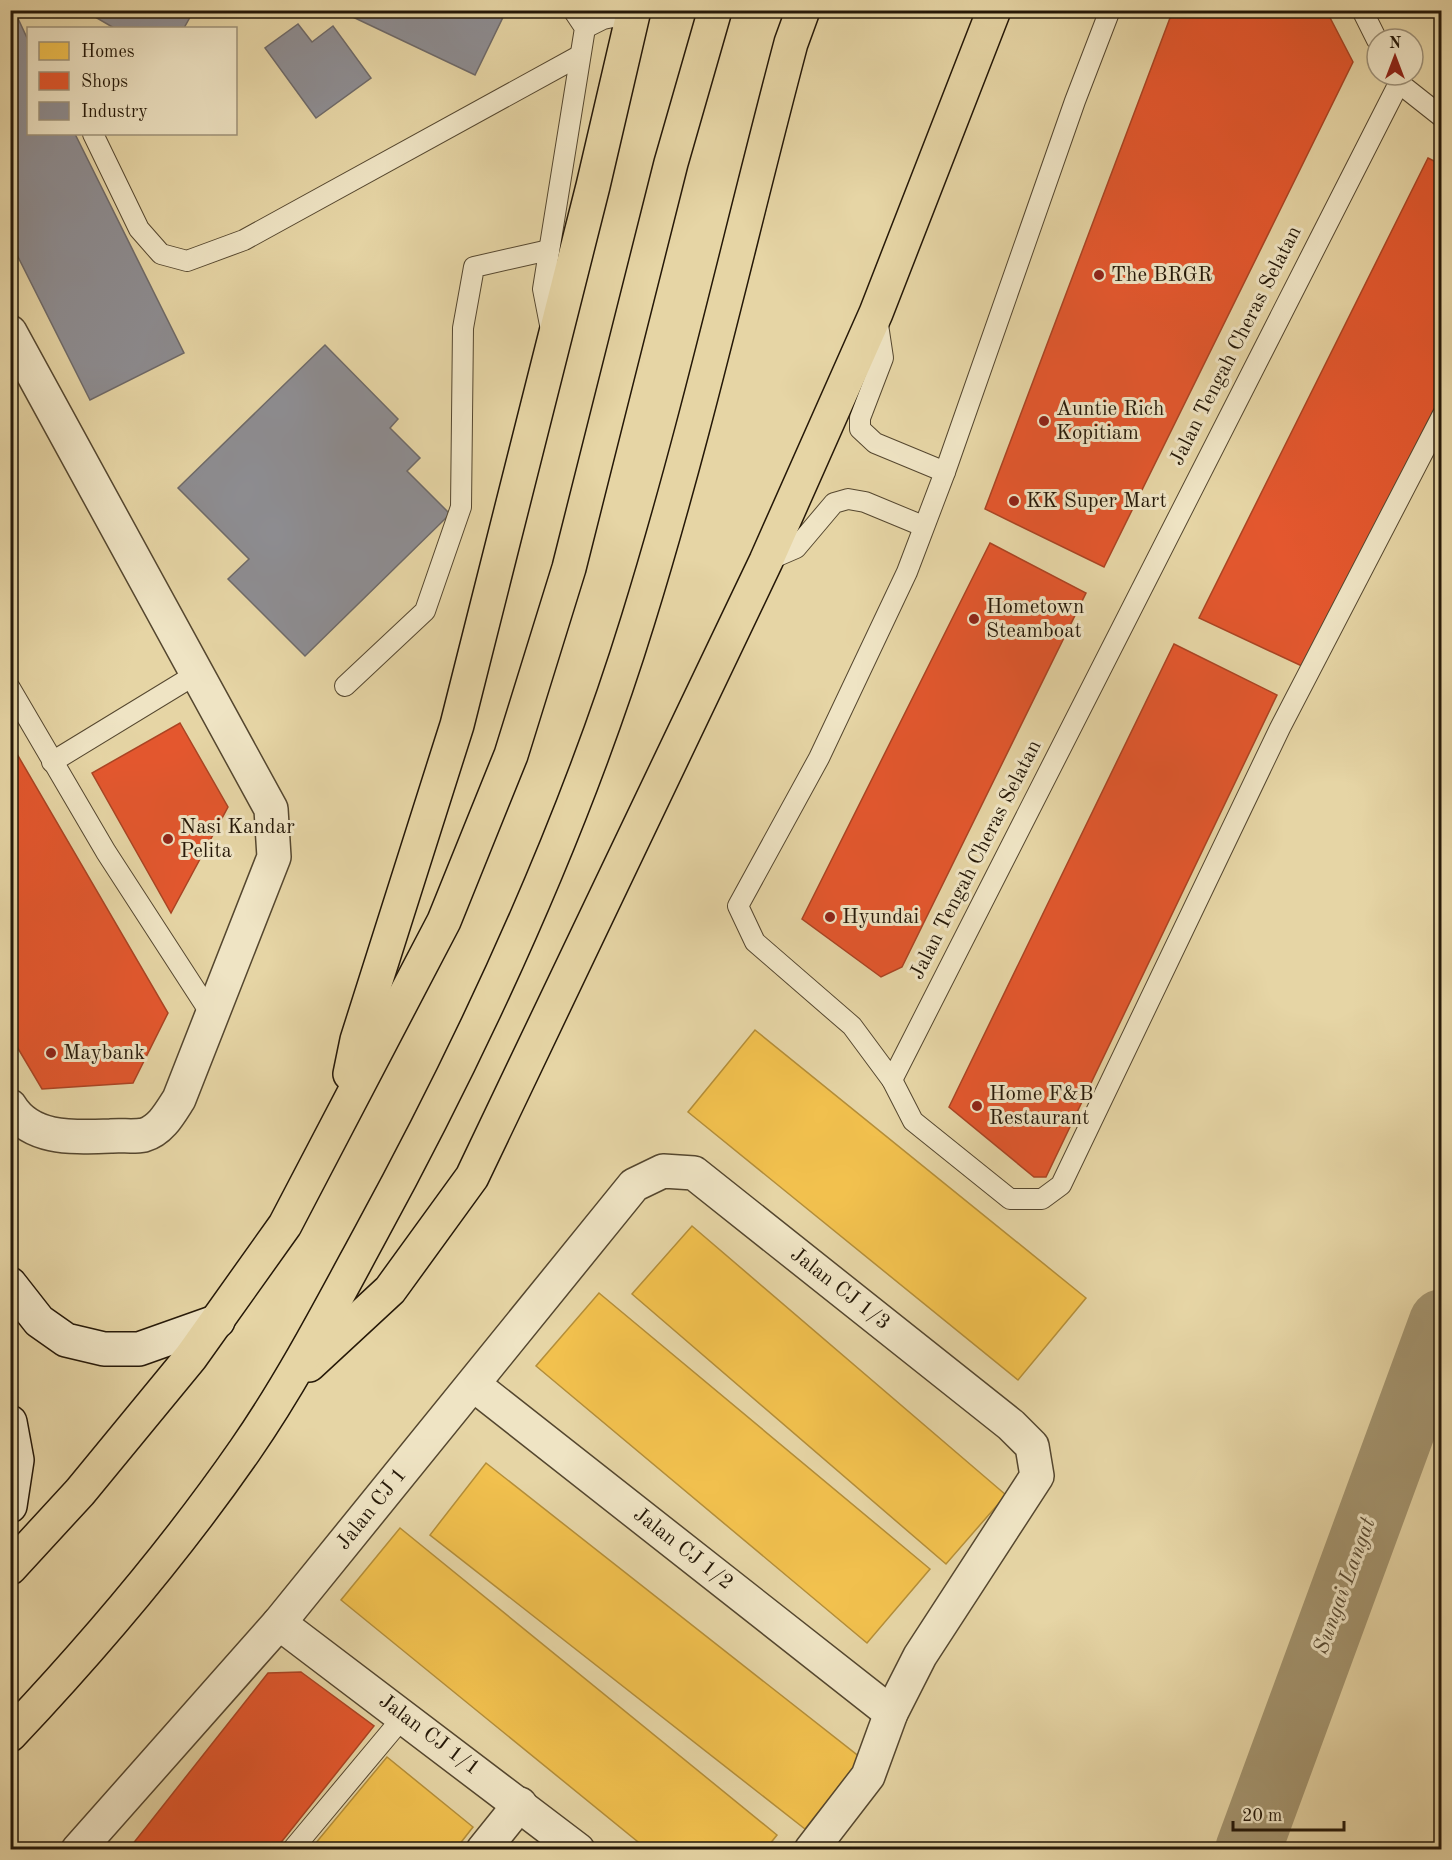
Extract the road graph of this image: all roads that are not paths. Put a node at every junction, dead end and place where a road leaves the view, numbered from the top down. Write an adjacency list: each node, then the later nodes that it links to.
1 (573, 10): 9 (lane)
2 (715, 10): 30 (highway)
3 (803, 10): 34 (highway)
4 (994, 10): 16 (highway)
5 (1110, 10): 20 (lane)
6 (1362, 10): 8 (lane)
7 (633, 12): 9 (lane); 18 (highway)
8 (1370, 27)
9 (585, 28): 10 (lane)
10 (579, 56): 14 (lane); 15 (lane)
11 (1393, 87): 28 (lane, Jalan Tengah Cheras Selatan)
12 (1406, 87): 13 (lane)
13 (1442, 117)
14 (93, 135)
15 (549, 250): 18 (lane); 24 (lane)
16 (876, 313): 20 (lane); 22 (highway)
17 (10, 332): 23 (street)
18 (554, 342): 30 (highway)
19 (1442, 416): 28 (lane)
20 (945, 472): 21 (lane)
21 (923, 526): 22 (lane); 28 (lane)
22 (766, 561): 34 (highway)
23 (198, 673): 26 (lane); 27 (street)
24 (345, 686)
25 (10, 688): 26 (lane)
26 (52, 762): 27 (lane)
27 (211, 1014): 29 (street)
28 (892, 1080)
29 (14, 1111)
30 (340, 1119): 33 (highway)
31 (663, 1171): 35 (street, Jalan CJ 1); 40 (street, Jalan CJ 1/3)
32 (10, 1284): 33 (street)
33 (218, 1321): 38 (highway)
34 (288, 1385): 42 (highway)
35 (474, 1385): 39 (street, Jalan CJ 1); 40 (street, Jalan CJ 1/2)
36 (10, 1422): 37 (street)
37 (10, 1506)
38 (10, 1568)
39 (279, 1623): 41 (street, Jalan CJ 1/1); 44 (street, Jalan CJ 1)
40 (891, 1713): 48 (street, Jalan CJ 1/3)
41 (404, 1716): 43 (street, Jalan CJ 1/1); 45 (lane)
42 (10, 1735)
43 (520, 1804): 46 (street); 47 (street, Jalan CJ 1/1)
44 (78, 1850)
45 (292, 1850)
46 (483, 1850)
47 (578, 1850)
48 (811, 1850)

